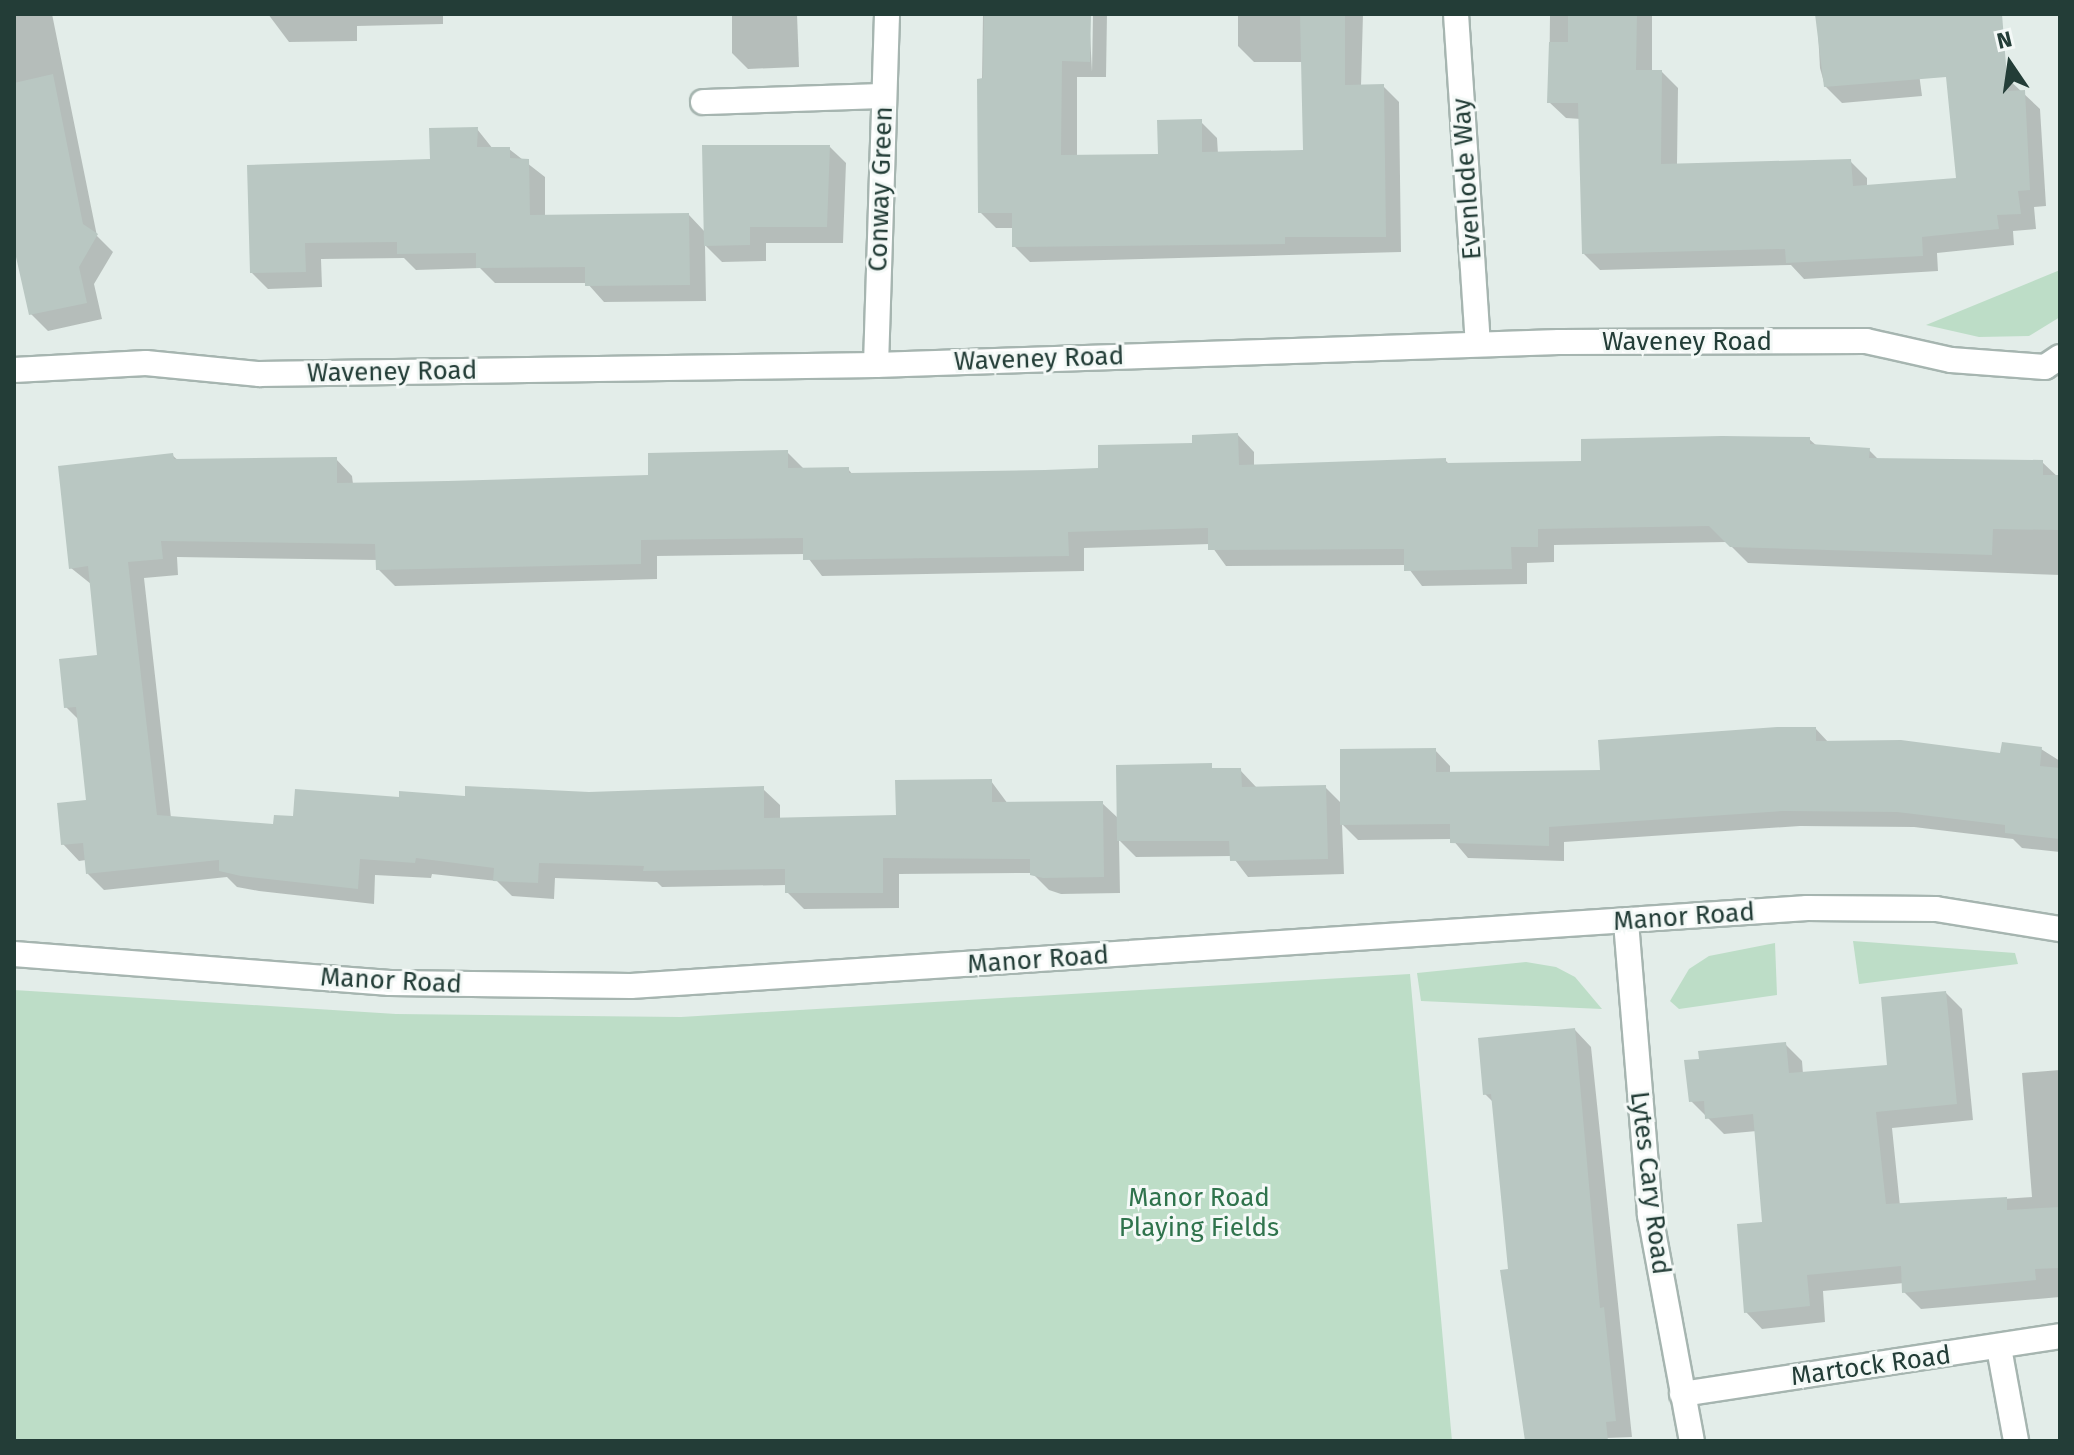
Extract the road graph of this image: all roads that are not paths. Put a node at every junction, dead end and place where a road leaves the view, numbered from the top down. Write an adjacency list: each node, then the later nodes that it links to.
1 (887, 14): 3 (street, Conway Green)
2 (1456, 14): 5 (street, Evenlode Way)
3 (884, 96): 4 (street); 7 (street, Conway Green)
4 (703, 102)
5 (1478, 343): 6 (street, Waveney Road); 7 (street, Waveney Road)
6 (2060, 357)
7 (876, 365): 8 (street, Waveney Road)
8 (14, 370)
9 (1626, 922): 10 (street, Manor Road); 11 (street, Manor Road); 14 (street, Lytes Cary Road)
10 (2060, 929)
11 (14, 954)
12 (2060, 1336): 13 (street, Martock Road)
13 (1999, 1348): 14 (street, Martock Road); 16 (street)
14 (1682, 1394): 15 (street, Lytes Cary Road)
15 (1692, 1441)
16 (2016, 1441)

